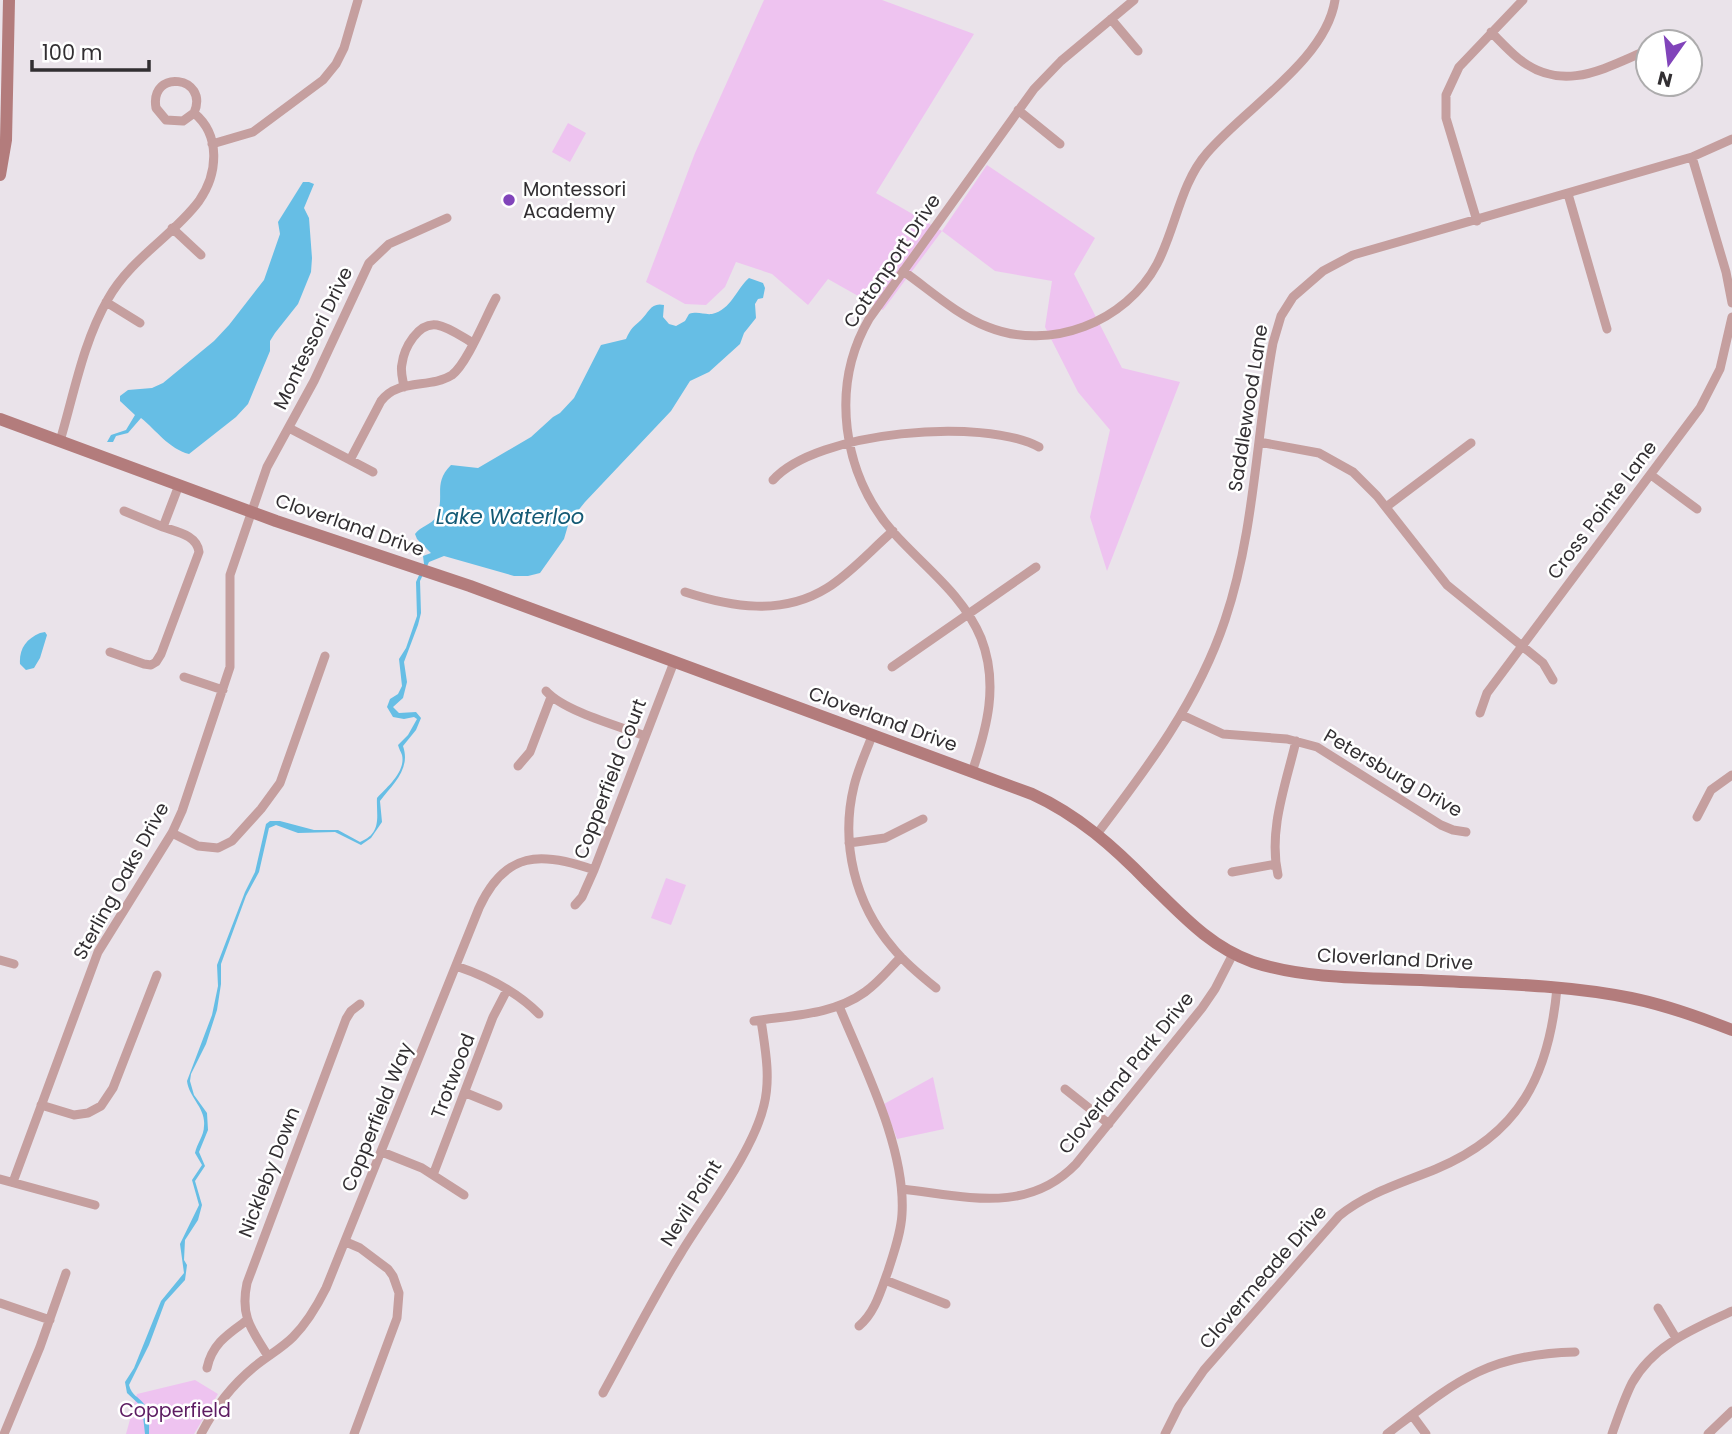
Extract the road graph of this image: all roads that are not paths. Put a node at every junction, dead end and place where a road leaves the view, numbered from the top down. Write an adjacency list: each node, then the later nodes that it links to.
1 (9, 0): 16 (main road)
2 (358, 0): 13 (street)
3 (1134, 0): 6 (street, Cottonport Drive)
4 (1335, 0): 22 (street)
5 (1523, 0): 7 (street)
6 (1111, 19): 8 (street); 10 (street, Cottonport Drive)
7 (1492, 32): 9 (street); 19 (street)
8 (1138, 51)
9 (1634, 56)
10 (1018, 110): 14 (street); 22 (street, Cottonport Drive)
11 (194, 113): 11 (street); 13 (street)
12 (1732, 139): 15 (street, Saddlewood Lane)
13 (212, 144): 20 (street)
14 (1060, 144)
15 (1692, 157): 17 (street, Saddlewood Lane); 25 (street)
16 (0, 175)
17 (1568, 194): 19 (street, Saddlewood Lane); 28 (street)
18 (447, 218): 32 (street, Montessori Drive)
19 (1477, 221): 34 (street, Saddlewood Lane)
20 (172, 228): 21 (street); 24 (street)
21 (201, 255)
22 (904, 271): 35 (street, Cottonport Drive)
23 (496, 298): 29 (street)
24 (106, 302): 27 (street); 33 (street)
25 (1732, 303)
26 (1732, 317): 40 (street, Cross Pointe Lane)
27 (140, 323)
28 (1607, 329)
29 (472, 343): 30 (street); 30 (street)
30 (404, 387): 38 (street)
31 (0, 419): 33 (main road, Cloverland Drive)
32 (289, 428): 38 (street); 46 (street, Montessori Drive)
33 (60, 441): 42 (main road, Cloverland Drive)
34 (1259, 442): 43 (street); 61 (street, Saddlewood Lane)
35 (849, 443): 37 (street); 41 (street); 48 (street, Cottonport Drive)
36 (1471, 443): 43 (street)
37 (1039, 447)
38 (349, 460): 39 (street)
39 (373, 472)
40 (1651, 475): 44 (street); 52 (street, Cross Pointe Lane)
41 (773, 480)
42 (179, 485): 46 (main road, Cloverland Drive); 47 (street)
43 (1386, 507): 52 (street)
44 (1697, 509)
45 (124, 511): 47 (street)
46 (251, 511): 55 (main road, Cloverland Drive); 59 (street, Sterling Oaks Drive)
47 (163, 527): 53 (street)
48 (893, 531): 50 (street); 51 (street, Cottonport Drive)
49 (1036, 567): 51 (street)
50 (685, 592)
51 (968, 614): 56 (street); 66 (street, Cottonport Drive)
52 (1521, 646): 58 (street); 60 (street, Cross Pointe Lane)
53 (110, 652)
54 (325, 656): 71 (street)
55 (674, 662): 62 (street, Copperfield Court); 63 (main road, Cloverland Drive)
56 (892, 667)
57 (184, 677): 59 (street)
58 (1553, 680)
59 (223, 690): 71 (street, Sterling Oaks Drive)
60 (1480, 713)
61 (1182, 715): 64 (street, Petersburg Drive); 72 (street, Saddlewood Lane)
62 (645, 736): 65 (street); 75 (street, Copperfield Court)
63 (872, 736): 66 (main road, Cloverland Drive); 73 (street)
64 (1296, 741): 70 (street, Petersburg Drive); 74 (street)
65 (518, 766)
66 (972, 772): 72 (main road, Cloverland Drive)
67 (1732, 775): 68 (street)
68 (1697, 817)
69 (923, 819): 73 (street)
70 (1466, 832)
71 (172, 833): 94 (street, Sterling Oaks Drive)
72 (1097, 834): 79 (main road, Cloverland Drive)
73 (849, 843): 80 (street)
74 (1276, 864): 76 (street); 77 (street)
75 (594, 870): 78 (street, Copperfield Court); 83 (street, Copperfield Way)
76 (1232, 872)
77 (1278, 875)
78 (575, 905)
79 (1233, 954): 86 (main road, Cloverland Drive); 96 (street, Cloverland Park Drive)
80 (901, 957): 85 (street); 89 (street)
81 (0, 960): 82 (street)
82 (13, 964)
83 (456, 965): 87 (street); 97 (street, Copperfield Way)
84 (157, 975): 94 (street)
85 (936, 988)
86 (1557, 988): 91 (main road, Cloverland Drive); 124 (street, Clovermeade Drive)
87 (508, 990): 90 (street); 93 (street, Trotwood)
88 (360, 1004): 112 (street, Nickleby Down)
89 (839, 1006): 101 (street); 118 (street, Nevil Point)
90 (539, 1014)
91 (1732, 1030)
92 (1065, 1089): 96 (street)
93 (466, 1093): 95 (street); 98 (street, Trotwood)
94 (41, 1105): 100 (street, Sterling Oaks Drive)
95 (498, 1106)
96 (1109, 1124): 101 (street, Cloverland Park Drive)
97 (382, 1152): 98 (street); 104 (street, Copperfield Way)
98 (433, 1175): 102 (street)
99 (0, 1179): 100 (street)
100 (13, 1182): 103 (street)
101 (902, 1189): 106 (street)
102 (464, 1195)
103 (94, 1205)
104 (346, 1242): 116 (street, Copperfield Way); 123 (street)
105 (66, 1273): 111 (street)
106 (885, 1280): 108 (street); 113 (street)
107 (0, 1303): 111 (street)
108 (946, 1304)
109 (1658, 1308): 114 (street)
110 (1732, 1311): 114 (street)
111 (50, 1320): 121 (street)
112 (246, 1321): 116 (street); 117 (street)
113 (859, 1326)
114 (1676, 1338): 127 (street)
115 (1575, 1352): 120 (street)
116 (268, 1356): 122 (street, Copperfield Way)
117 (207, 1368)
118 (603, 1393)
119 (1732, 1410): 128 (street)
120 (1412, 1415): 125 (street); 126 (street)
121 (4, 1434)
122 (201, 1434)
123 (354, 1434)
124 (1165, 1434)
125 (1387, 1434)
126 (1426, 1434)
127 (1612, 1434)
128 (1708, 1434)

